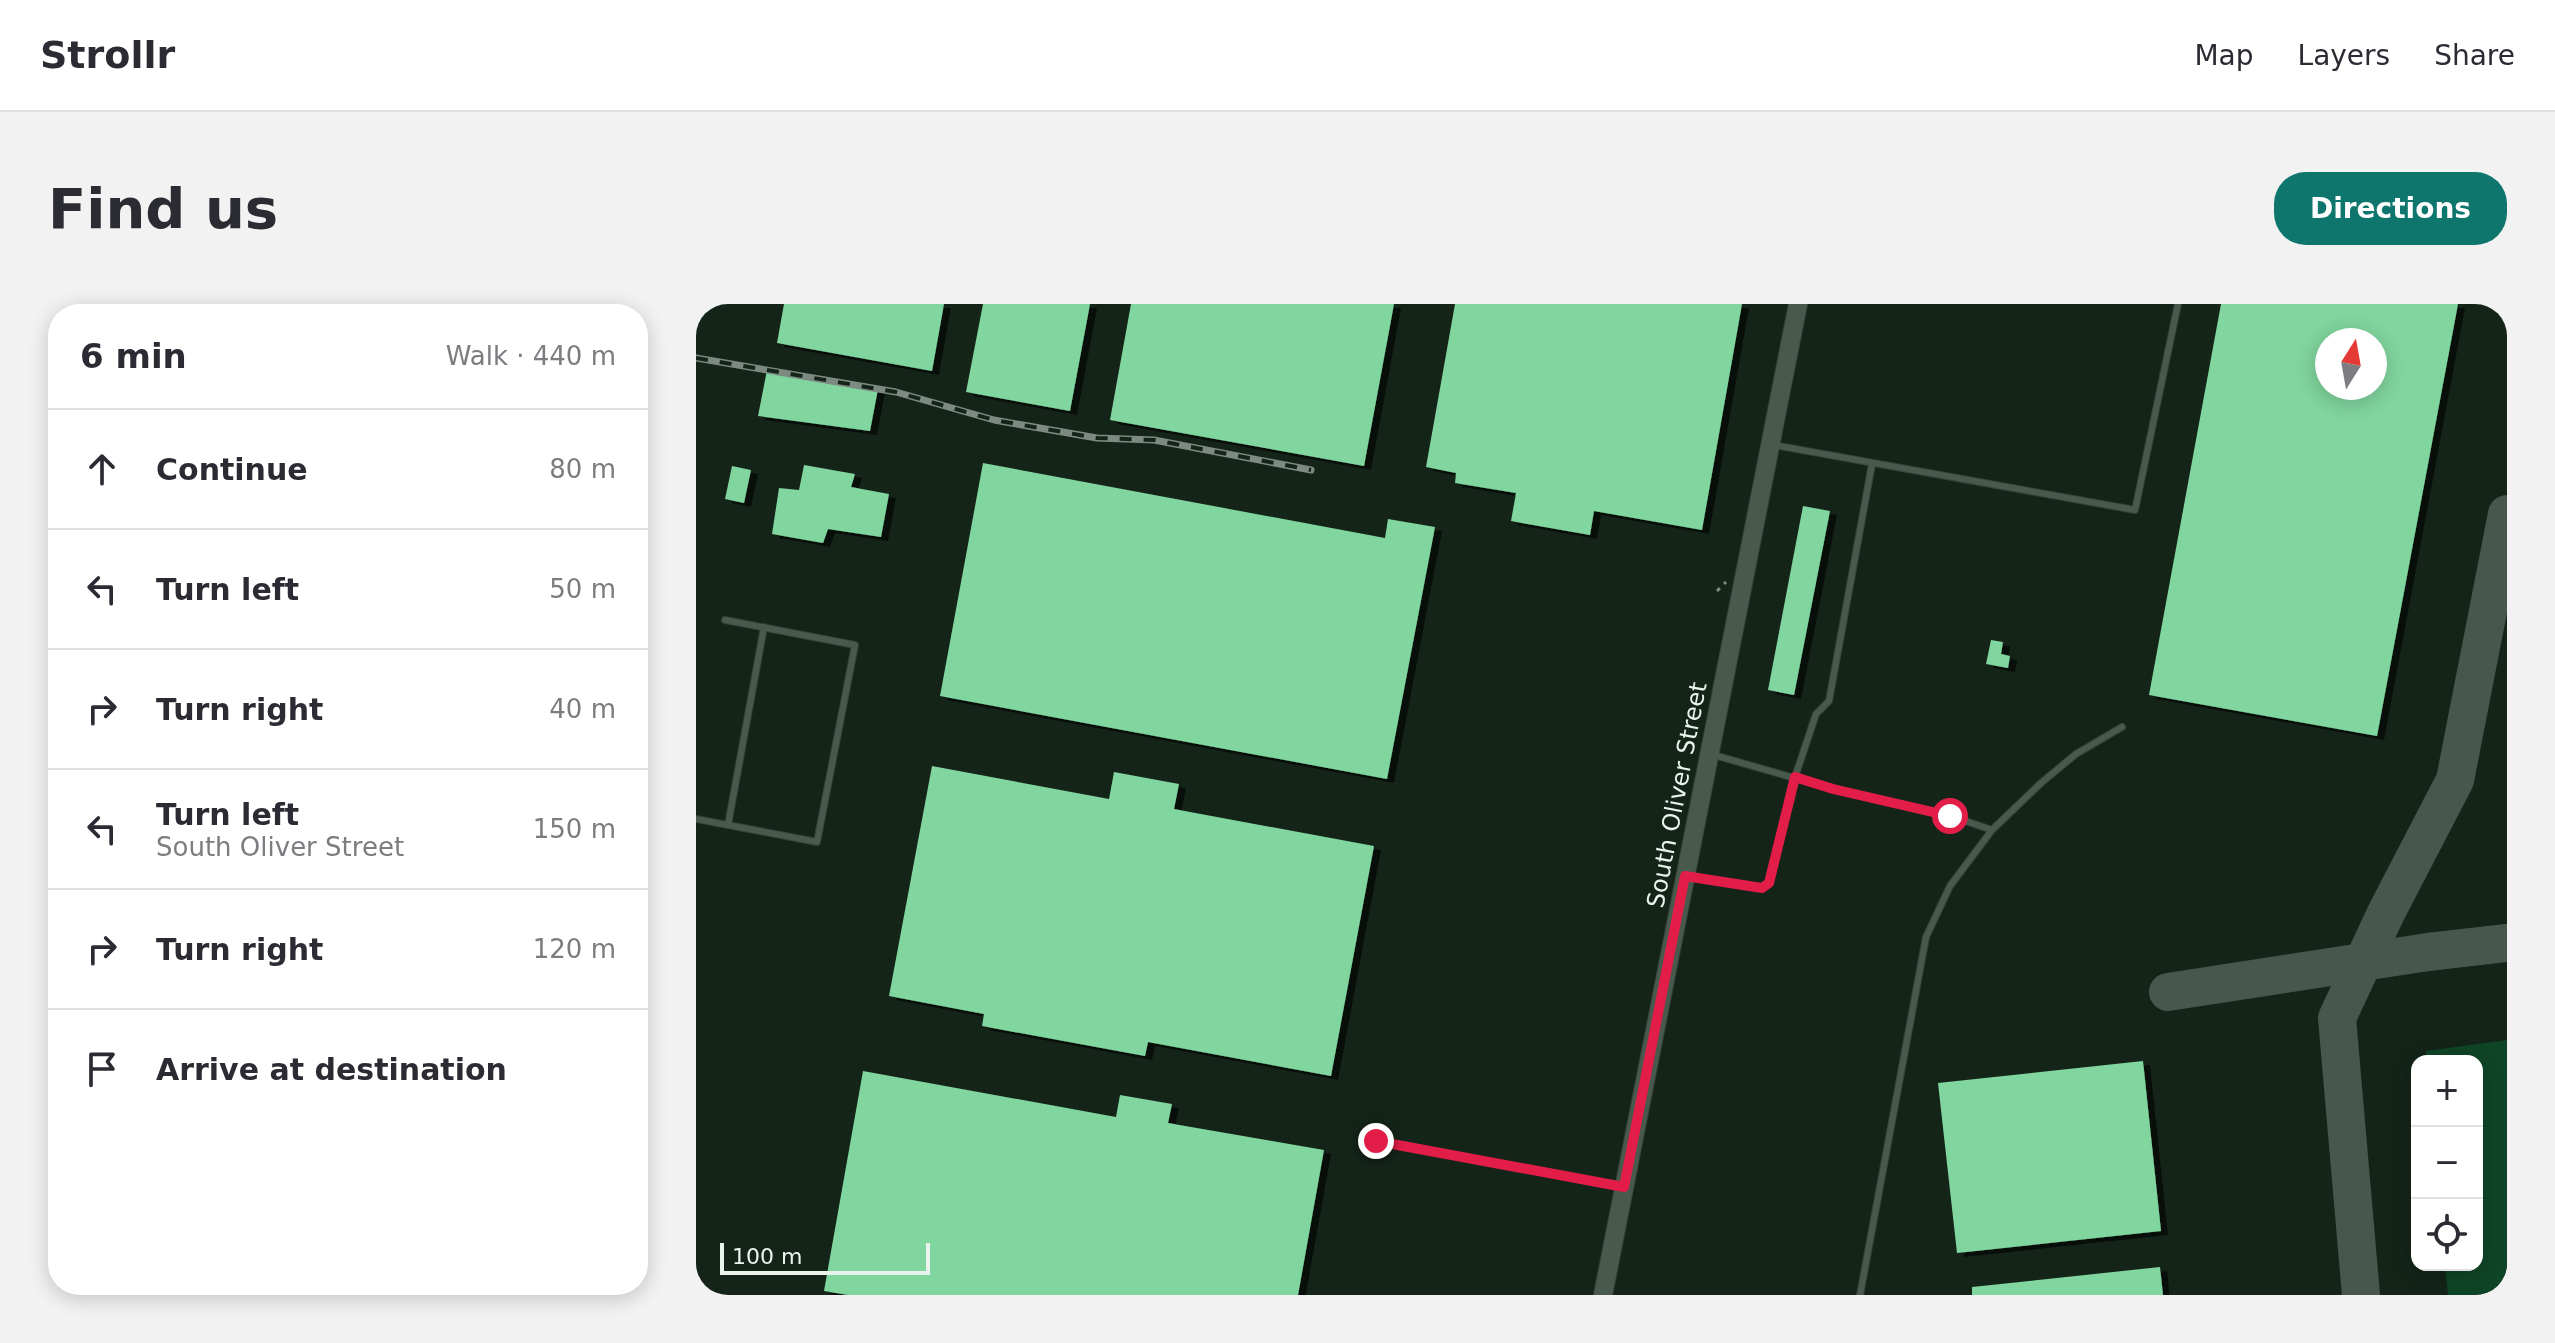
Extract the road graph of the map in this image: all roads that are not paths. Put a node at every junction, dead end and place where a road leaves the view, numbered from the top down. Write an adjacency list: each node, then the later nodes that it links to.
1 (1798, 304): 3 (main road, South Oliver Street)
2 (2178, 304): 4 (lane)
3 (1770, 445): 4 (lane); 8 (main road, South Oliver Street)
4 (1872, 464): 9 (lane)
5 (725, 620): 6 (lane)
6 (764, 627): 11 (lane); 11 (lane)
7 (2122, 727): 12 (lane)
8 (1710, 754): 9 (lane); 13 (main road, South Oliver Street)
9 (1795, 777): 12 (lane); 13 (lane)
10 (696, 819): 11 (lane)
11 (728, 825)
12 (1992, 830): 17 (lane)
13 (1685, 876): 15 (main road, South Oliver Street)
14 (1376, 1141): 15 (lane)
15 (1624, 1187): 16 (main road, South Oliver Street)
16 (1603, 1295)
17 (1860, 1295)

